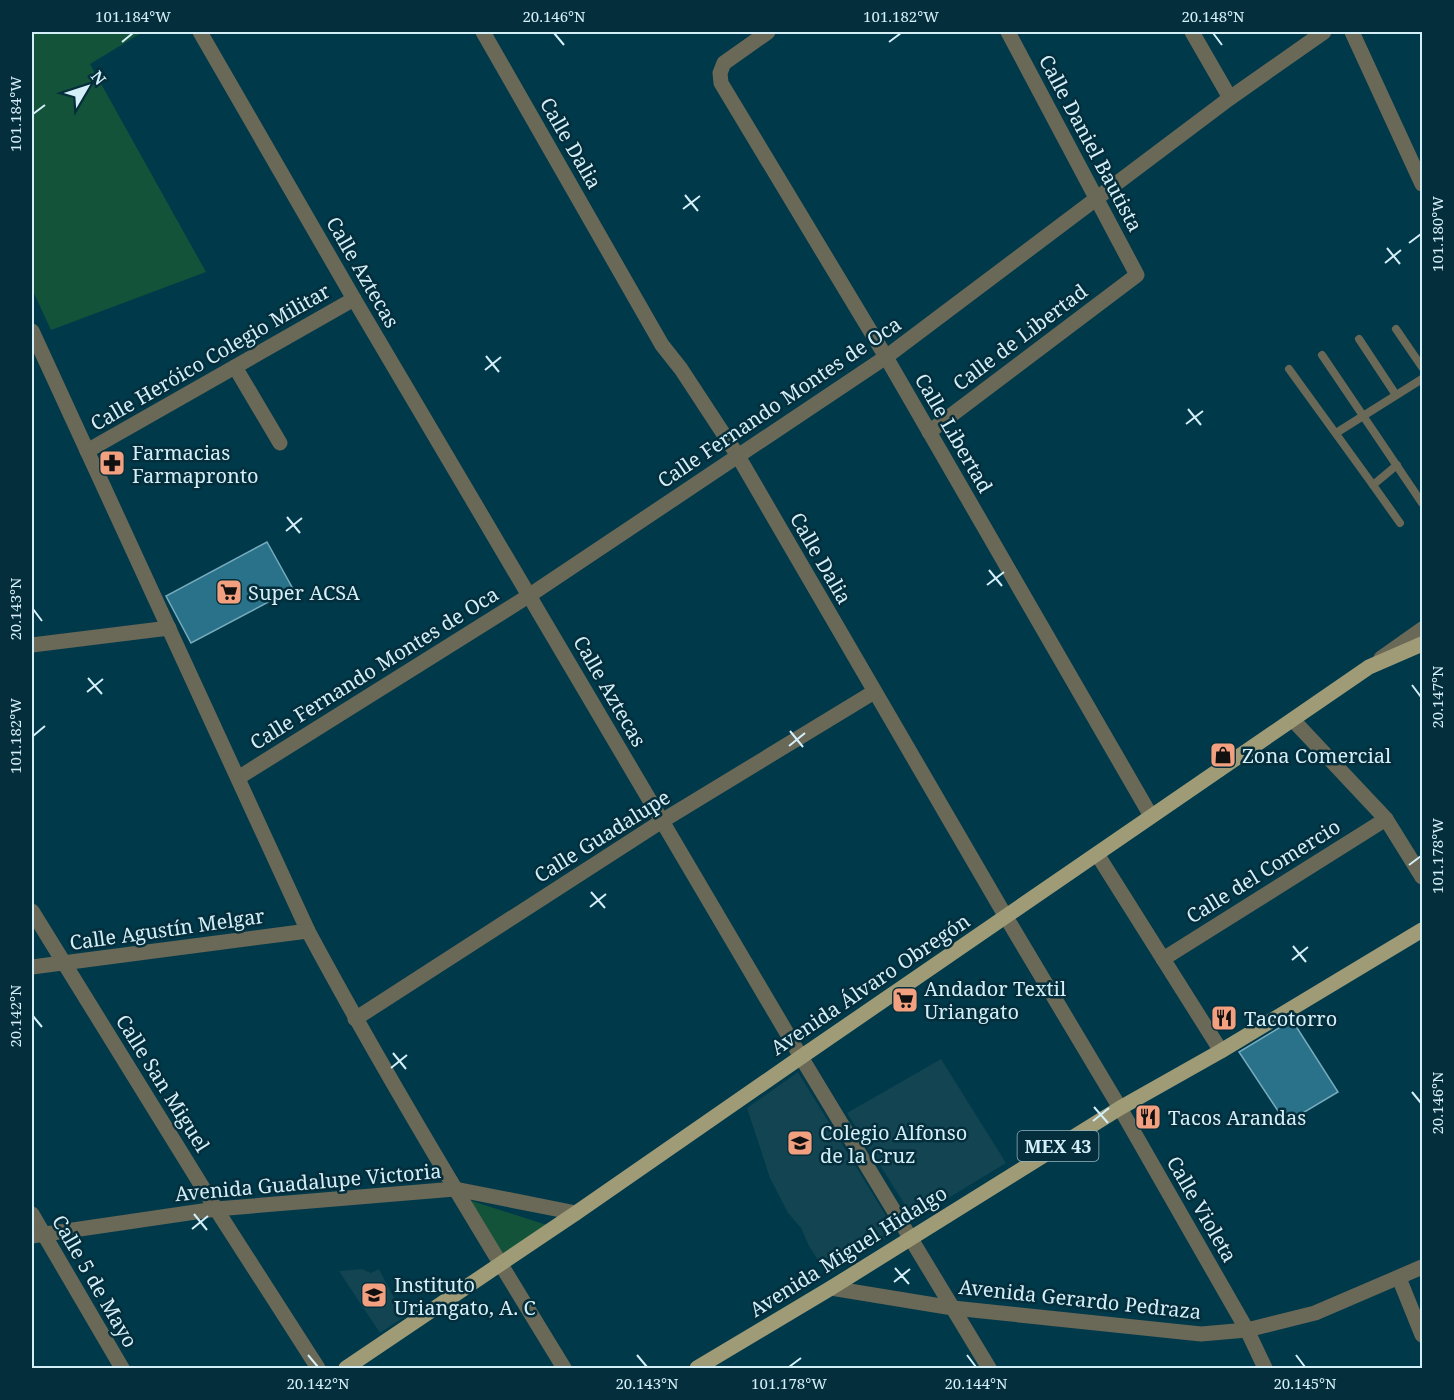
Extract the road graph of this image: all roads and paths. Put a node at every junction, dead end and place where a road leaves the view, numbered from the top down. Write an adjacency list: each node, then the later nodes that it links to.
1 (200, 32): 12 (street, Calle Aztecas)
2 (483, 32): 28 (street, Calle Dalia)
3 (768, 32): 17 (street, Calle Libertad)
4 (1008, 32): 10 (street, Calle Daniel Bautista)
5 (1192, 32): 8 (street)
6 (1324, 32): 8 (street, Calle Fernando Montes de Oca)
7 (1352, 32): 9 (street)
8 (1230, 98): 10 (street, Calle Fernando Montes de Oca)
9 (1422, 184)
10 (1097, 199): 11 (street, Calle Daniel Bautista); 17 (street, Calle Fernando Montes de Oca)
11 (1137, 275): 24 (street, Calle de Libertad)
12 (354, 299): 18 (street, Calle Heróico Colegio Militar); 33 (street, Calle Aztecas)
13 (1396, 329): 19 (lane)
14 (32, 331): 27 (street)
15 (1359, 339): 22 (lane)
16 (1322, 354): 23 (lane)
17 (886, 357): 24 (street, Calle Libertad); 28 (street, Calle Fernando Montes de Oca)
18 (235, 367): 26 (street); 27 (street, Calle Heróico Colegio Militar)
19 (1422, 367)
20 (1288, 369): 25 (lane)
21 (1422, 379): 22 (lane)
22 (1396, 395): 23 (lane)
23 (1364, 415): 25 (lane); 29 (lane)
24 (929, 432): 42 (street, Calle Libertad)
25 (1336, 434): 30 (lane)
26 (280, 443)
27 (87, 451): 34 (street)
28 (738, 456): 33 (street, Calle Fernando Montes de Oca); 39 (street, Calle Dalia)
29 (1397, 465): 30 (lane); 31 (lane)
30 (1373, 485): 32 (lane)
31 (1422, 503)
32 (1400, 524)
33 (530, 595): 41 (street, Calle Fernando Montes de Oca); 44 (street, Calle Aztecas)
34 (169, 628): 37 (street); 41 (street)
35 (1422, 629): 38 (street)
36 (1422, 644): 38 (main road, Avenida Álvaro Obregón)
37 (32, 645)
38 (1369, 667): 40 (main road, Avenida Álvaro Obregón)
39 (874, 692): 44 (street, Calle Guadalupe); 48 (street, Calle Dalia)
40 (1293, 720): 42 (main road, Avenida Álvaro Obregón); 43 (street)
41 (238, 778): 50 (street)
42 (1151, 816): 45 (main road, Avenida Álvaro Obregón)
43 (1386, 819): 46 (street); 51 (street, Calle del Comercio)
44 (662, 821): 54 (street, Calle Guadalupe); 56 (street, Calle Aztecas)
45 (1097, 854): 48 (main road, Avenida Álvaro Obregón); 51 (street)
46 (1422, 877)
47 (32, 911): 52 (street, Calle San Miguel)
48 (1006, 916): 56 (main road, Avenida Álvaro Obregón); 57 (street, Calle Dalia)
49 (1422, 930): 55 (main road, Avenida Miguel Hidalgo / MEX 43)
50 (308, 931): 52 (street, Calle Agustín Melgar); 54 (street)
51 (1162, 959): 55 (street)
52 (63, 964): 53 (street, Calle Agustín Melgar); 59 (street, Calle San Miguel)
53 (32, 967)
54 (355, 1018): 58 (street)
55 (1221, 1051): 57 (main road, Avenida Miguel Hidalgo / MEX 43)
56 (801, 1057): 60 (main road, Avenida Álvaro Obregón); 63 (street, Calle Aztecas)
57 (1120, 1108): 63 (main road, Avenida Miguel Hidalgo / MEX 43); 69 (street, Calle Violeta)
58 (455, 1189): 59 (street, Avenida Guadalupe Victoria); 60 (street, Avenida Guadalupe Victoria); 64 (street)
59 (216, 1209): 62 (street, Avenida Guadalupe Victoria); 72 (street, Calle San Miguel)
60 (576, 1213): 64 (main road, Avenida Álvaro Obregón)
61 (32, 1214): 62 (street, Calle 5 de Mayo)
62 (38, 1235): 71 (street, Calle 5 de Mayo)
63 (911, 1237): 67 (main road, Avenida Miguel Hidalgo / MEX 43); 68 (street, Calle Aztecas)
64 (500, 1264): 73 (main road, Avenida Álvaro Obregón); 74 (street)
65 (1422, 1267): 66 (street, Avenida Gerardo Pedraza)
66 (1399, 1278): 69 (street, Avenida Gerardo Pedraza); 70 (street)
67 (831, 1288): 68 (street, Avenida Gerardo Pedraza); 75 (main road, Avenida Miguel Hidalgo / MEX 43)
68 (953, 1308): 69 (street, Avenida Gerardo Pedraza); 76 (street, Calle Aztecas)
69 (1247, 1330): 77 (street, Calle Violeta)
70 (1422, 1335)
71 (122, 1368)
72 (318, 1368)
73 (346, 1368)
74 (564, 1368)
75 (697, 1368)
76 (989, 1368)
77 (1264, 1368)

